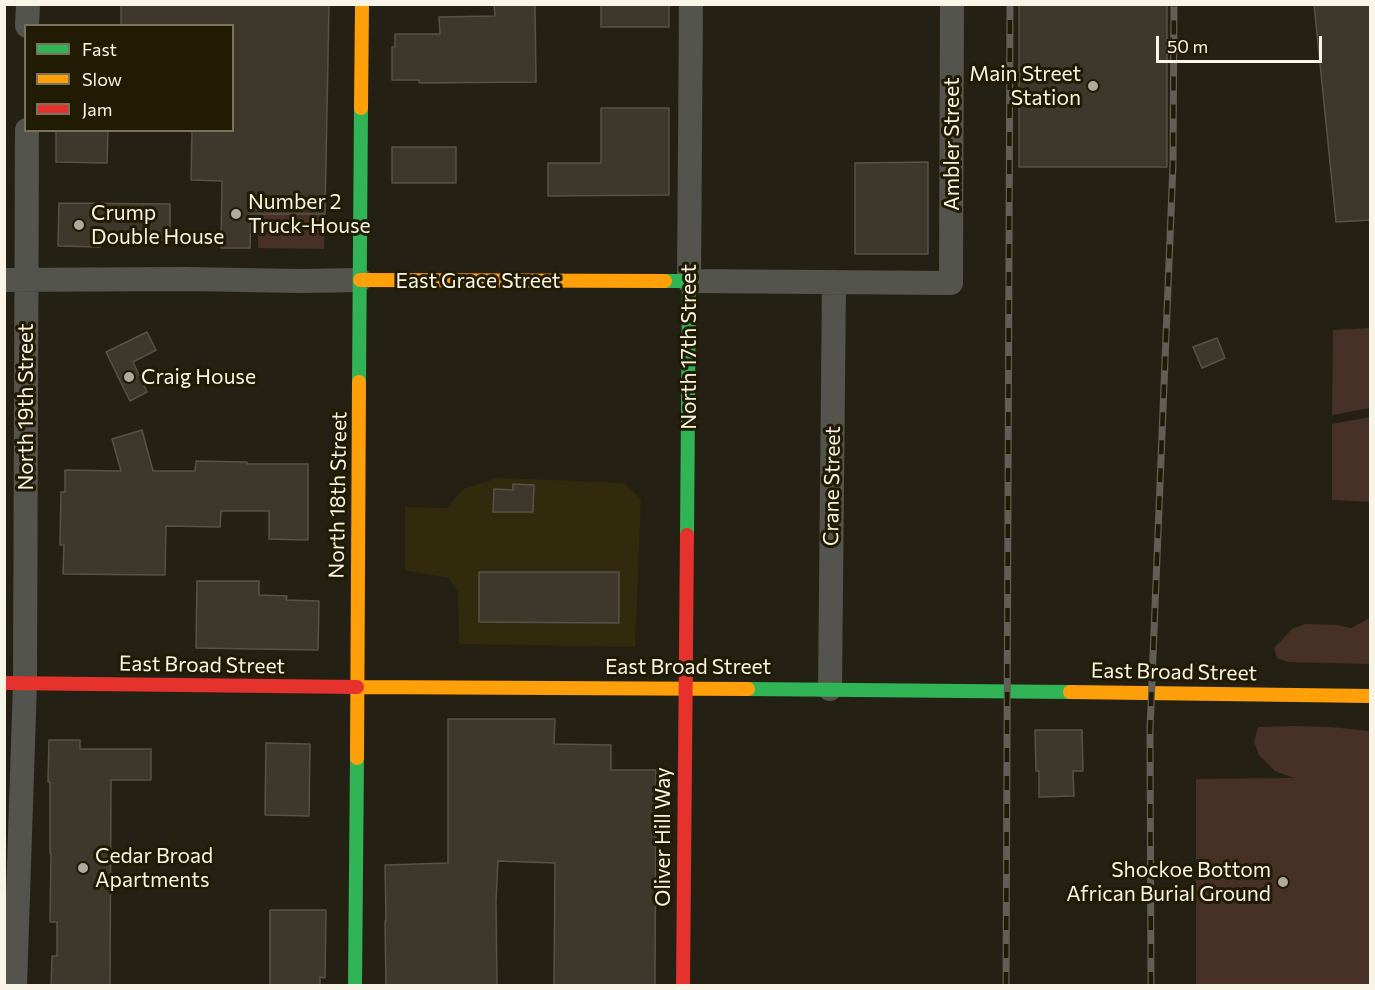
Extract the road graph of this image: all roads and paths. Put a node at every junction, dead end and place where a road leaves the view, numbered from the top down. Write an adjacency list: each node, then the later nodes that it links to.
1 (28, 4): 5 (street)
2 (362, 4): 8 (main road, North 18th Street)
3 (691, 4): 9 (street, North 17th Street)
4 (952, 4): 11 (street, Ambler Street)
5 (27, 24)
6 (27, 132): 7 (street, North 19th Street)
7 (16, 280): 8 (street, East Grace Street); 12 (street, North 19th Street)
8 (360, 280): 9 (main road, East Grace Street); 13 (main road, North 18th Street)
9 (689, 281): 10 (street, East Grace Street); 14 (main road, North 17th Street)
10 (834, 282): 11 (street, East Grace Street); 15 (street, Crane Street)
11 (951, 283)
12 (15, 683): 13 (main road, East Broad Street); 17 (street, North 19th Street)
13 (357, 687): 14 (main road, East Broad Street); 18 (main road, North 18th Street)
14 (686, 688): 15 (main road, East Broad Street); 19 (main road, Oliver Hill Way)
15 (830, 689): 16 (main road, East Broad Street)
16 (1371, 696)
17 (15, 986)
18 (355, 986)
19 (683, 986)

